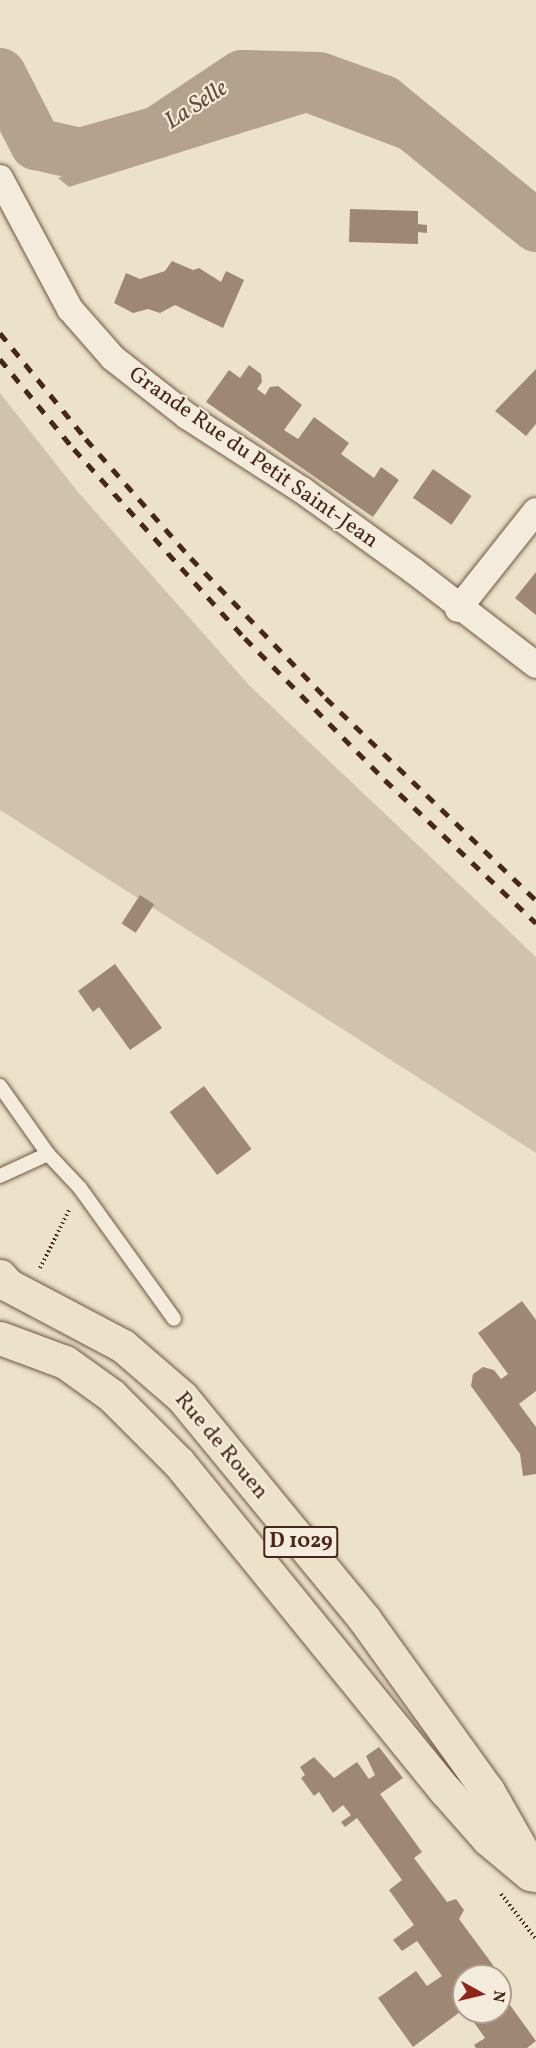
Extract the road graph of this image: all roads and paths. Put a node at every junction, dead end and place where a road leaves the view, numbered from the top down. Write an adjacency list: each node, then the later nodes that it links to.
1 (0, 178): 3 (street, Grande Rue du Petit Saint-Jean)
2 (536, 511): 3 (street)
3 (458, 609): 4 (street, Grande Rue du Petit Saint-Jean)
4 (536, 665)
5 (0, 1086): 6 (lane)
6 (48, 1154): 7 (lane); 8 (lane)
7 (0, 1176)
8 (80, 1188): 9 (path); 11 (lane)
9 (38, 1271)
10 (0, 1276): 13 (main road, Rue de Rouen / D 1029)
11 (174, 1319)
12 (0, 1338): 13 (main road, Rue de Rouen / D 1029)
13 (536, 1877)

